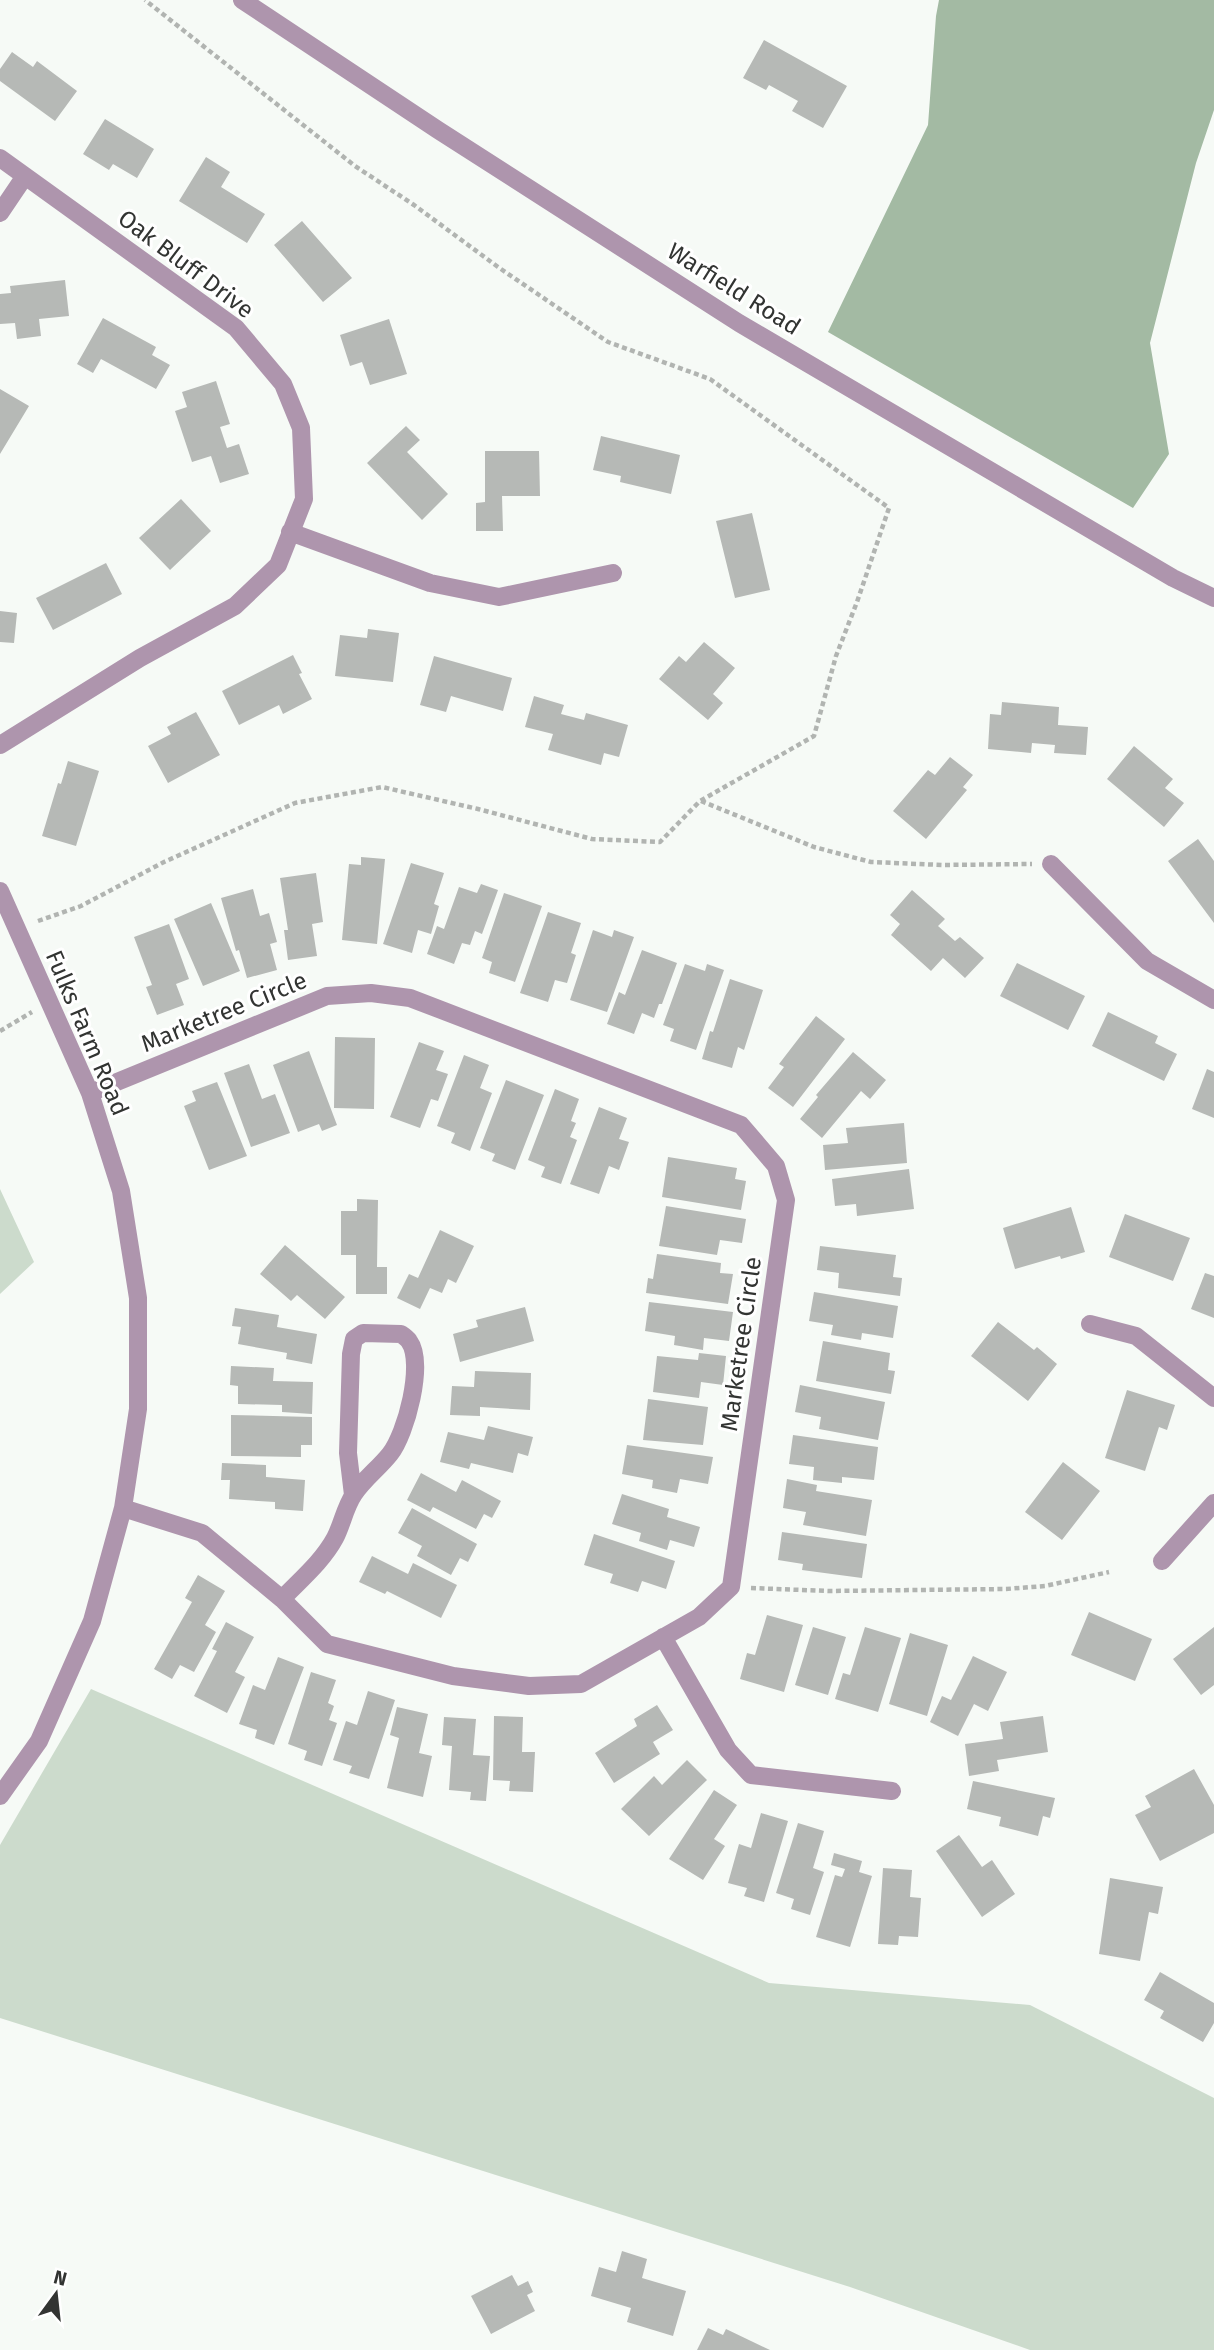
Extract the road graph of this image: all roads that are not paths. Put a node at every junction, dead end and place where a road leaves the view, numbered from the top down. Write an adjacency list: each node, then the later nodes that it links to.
1 (242, 0): 7 (street, Warfield Road)
2 (0, 158): 3 (street, Oak Bluff Drive)
3 (25, 176): 4 (street); 5 (street, Oak Bluff Drive)
4 (0, 213)
5 (289, 532): 6 (street); 8 (street, Oak Bluff Drive)
6 (613, 573)
7 (1214, 598)
8 (0, 745)
9 (1051, 864): 11 (street)
10 (0, 891): 12 (street, Fulks Farm Road)
11 (1214, 1000)
12 (90, 1093): 17 (street, Fulks Farm Road); 20 (street, Marketree Circle)
13 (1090, 1324): 14 (street)
14 (1214, 1398)
15 (353, 1495): 15 (street); 19 (street)
16 (1214, 1503): 18 (street)
17 (122, 1508): 19 (street); 22 (street, Fulks Farm Road)
18 (1162, 1560)
19 (282, 1599): 20 (street)
20 (663, 1637): 21 (street)
21 (892, 1791)
22 (0, 1796)

